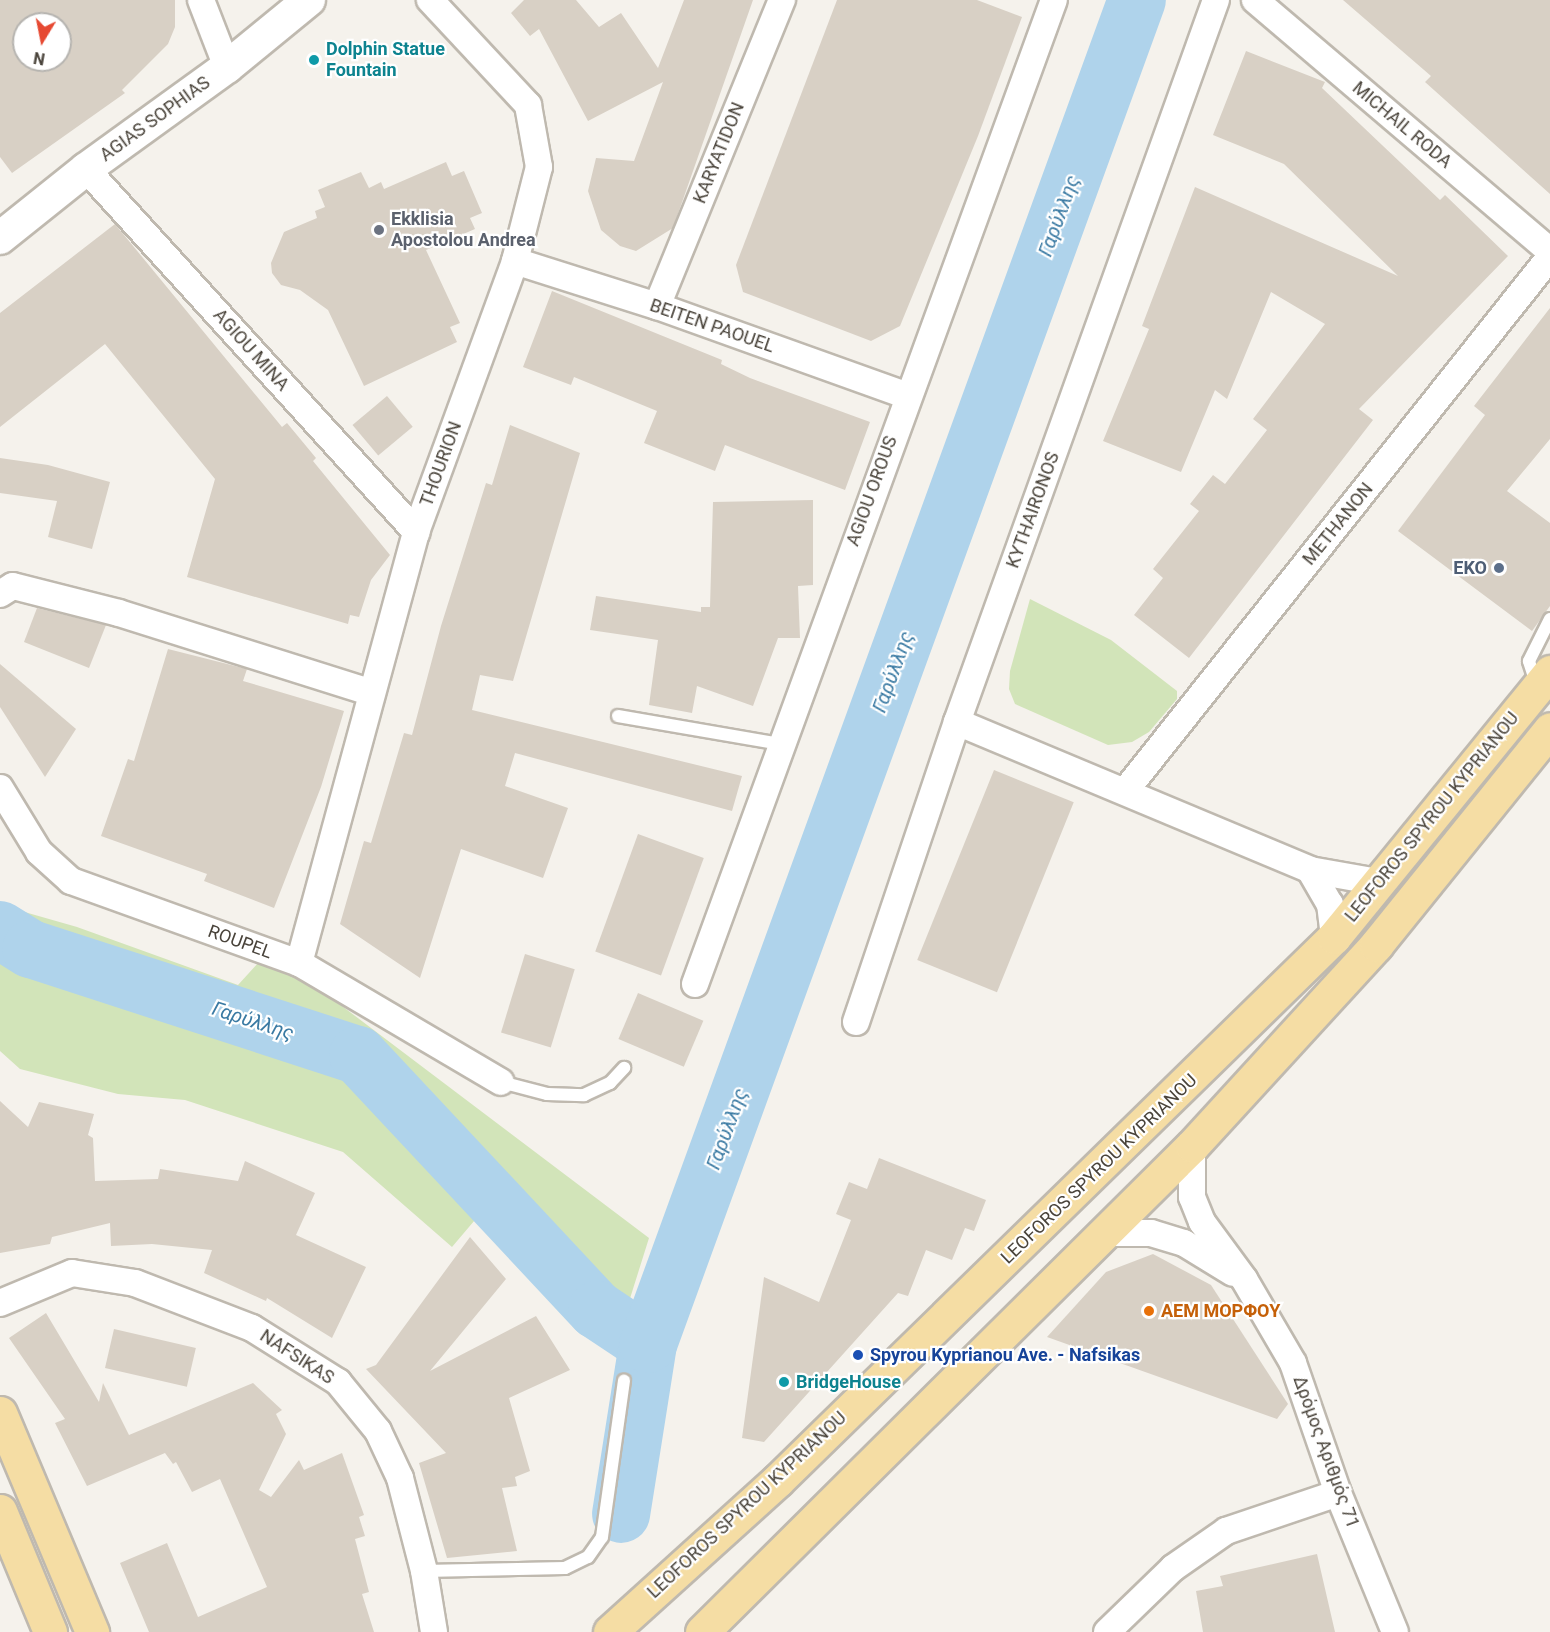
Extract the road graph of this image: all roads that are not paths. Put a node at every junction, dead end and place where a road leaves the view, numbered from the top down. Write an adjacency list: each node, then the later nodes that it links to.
1 (201, 0): 8 (street)
2 (309, 0): 8 (street, AGIAS SOPHIAS)
3 (430, 0): 13 (street, THOURION)
4 (782, 0): 14 (street, KARYATIDON)
5 (1054, 0): 15 (street, AGIOU OROUS)
6 (1216, 0): 22 (street, KYTHAIRONOS)
7 (1255, 0): 11 (street, MICHAIL RODA)
8 (227, 67): 9 (street, AGIAS SOPHIAS)
9 (86, 169): 10 (street, AGIAS SOPHIAS); 16 (street, AGIOU MINA)
10 (0, 238)
11 (1550, 251)
12 (1550, 257): 26 (street, METHANON)
13 (515, 261): 14 (street, BEITEN PAOUEL); 16 (street, THOURION)
14 (657, 306): 15 (street, BEITEN PAOUEL)
15 (908, 396): 24 (street, AGIOU OROUS)
16 (416, 532): 20 (street, THOURION)
17 (0, 594): 20 (street)
18 (1550, 619): 19 (lane)
19 (1544, 679): 28 (main road, LEOFOROS SPYROU KYPRIANOU)
20 (372, 693): 30 (street, THOURION)
21 (618, 716): 24 (lane)
22 (957, 722): 26 (street); 32 (street, KYTHAIRONOS)
23 (1550, 729): 35 (main road, LEOFOROS SPYROU KYPRIANOU)
24 (780, 744): 31 (street, AGIOU OROUS)
25 (0, 788): 30 (street, ROUPEL)
26 (1126, 790): 27 (street)
27 (1310, 870): 28 (street); 29 (street)
28 (1378, 882): 29 (main road, LEOFOROS SPYROU KYPRIANOU)
29 (1334, 937): 47 (main road, LEOFOROS SPYROU KYPRIANOU)
30 (299, 963): 34 (street, ROUPEL)
31 (695, 984)
32 (856, 1022)
33 (624, 1068): 34 (lane)
34 (501, 1082)
35 (1192, 1146): 36 (main road, LEOFOROS SPYROU KYPRIANOU); 37 (street, Δρόμος Αριθμός 71)
36 (1104, 1233): 37 (street, Δρόμος Αριθμός 71); 48 (main road, LEOFOROS SPYROU KYPRIANOU)
37 (1244, 1279): 41 (street, Δρόμος Αριθμός 71)
38 (0, 1304): 43 (street, NAFSIKAS)
39 (624, 1381): 43 (lane)
40 (0, 1413): 45 (main road)
41 (1338, 1493): 49 (street); 50 (street, Δρόμος Αριθμός 71)
42 (0, 1511): 44 (main road)
43 (424, 1571): 46 (street, NAFSIKAS)
44 (50, 1632)
45 (92, 1632)
46 (434, 1632)
47 (610, 1632)
48 (702, 1632)
49 (1107, 1632)
50 (1395, 1632)

